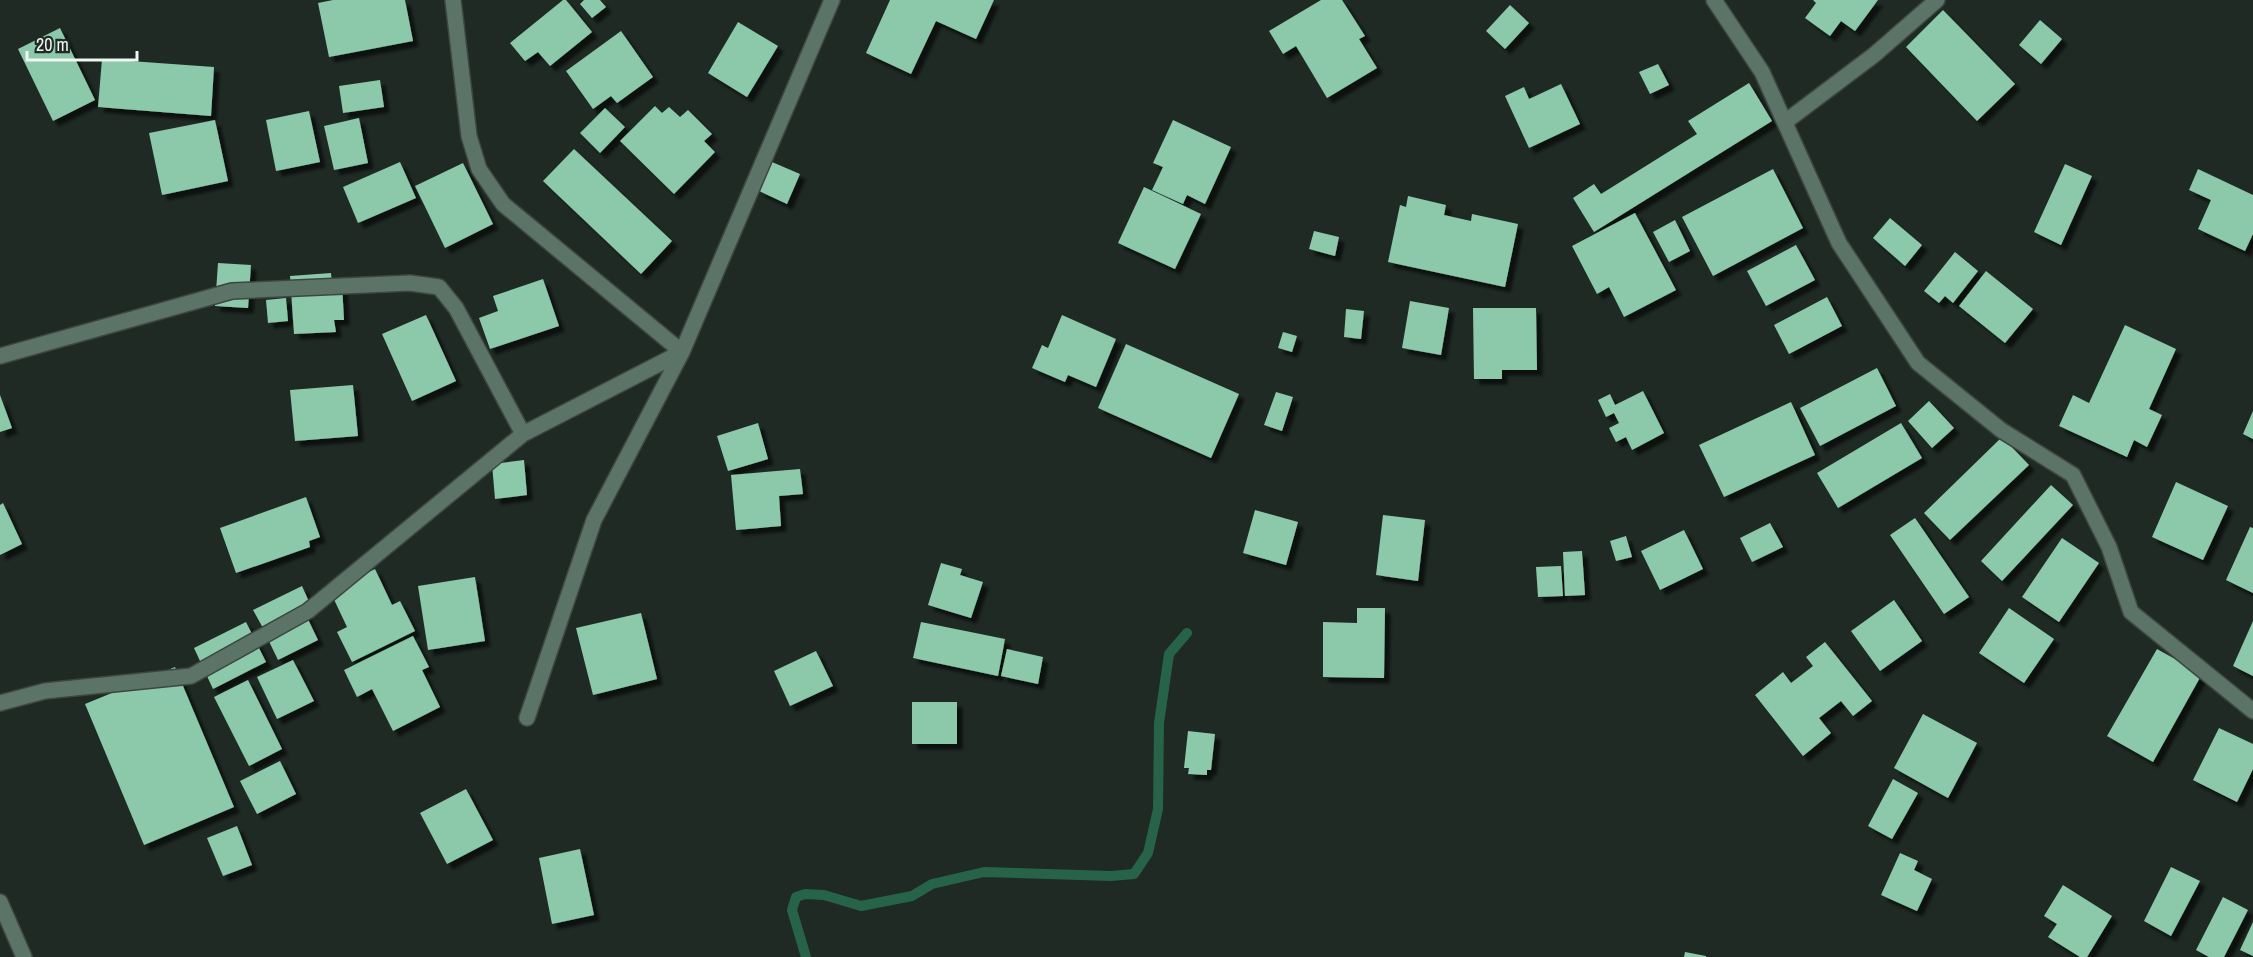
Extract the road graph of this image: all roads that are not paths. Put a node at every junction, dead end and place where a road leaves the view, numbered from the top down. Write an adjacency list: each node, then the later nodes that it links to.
1 (453, 0): 6 (street)
2 (832, 0): 6 (street)
3 (1714, 0): 5 (street)
4 (1937, 0): 5 (street)
5 (1785, 122): 10 (street)
6 (682, 352): 8 (street); 11 (street)
7 (0, 356): 8 (street)
8 (523, 434): 9 (street)
9 (0, 703)
10 (2253, 711)
11 (527, 718)
12 (0, 902): 13 (street)
13 (24, 957)

